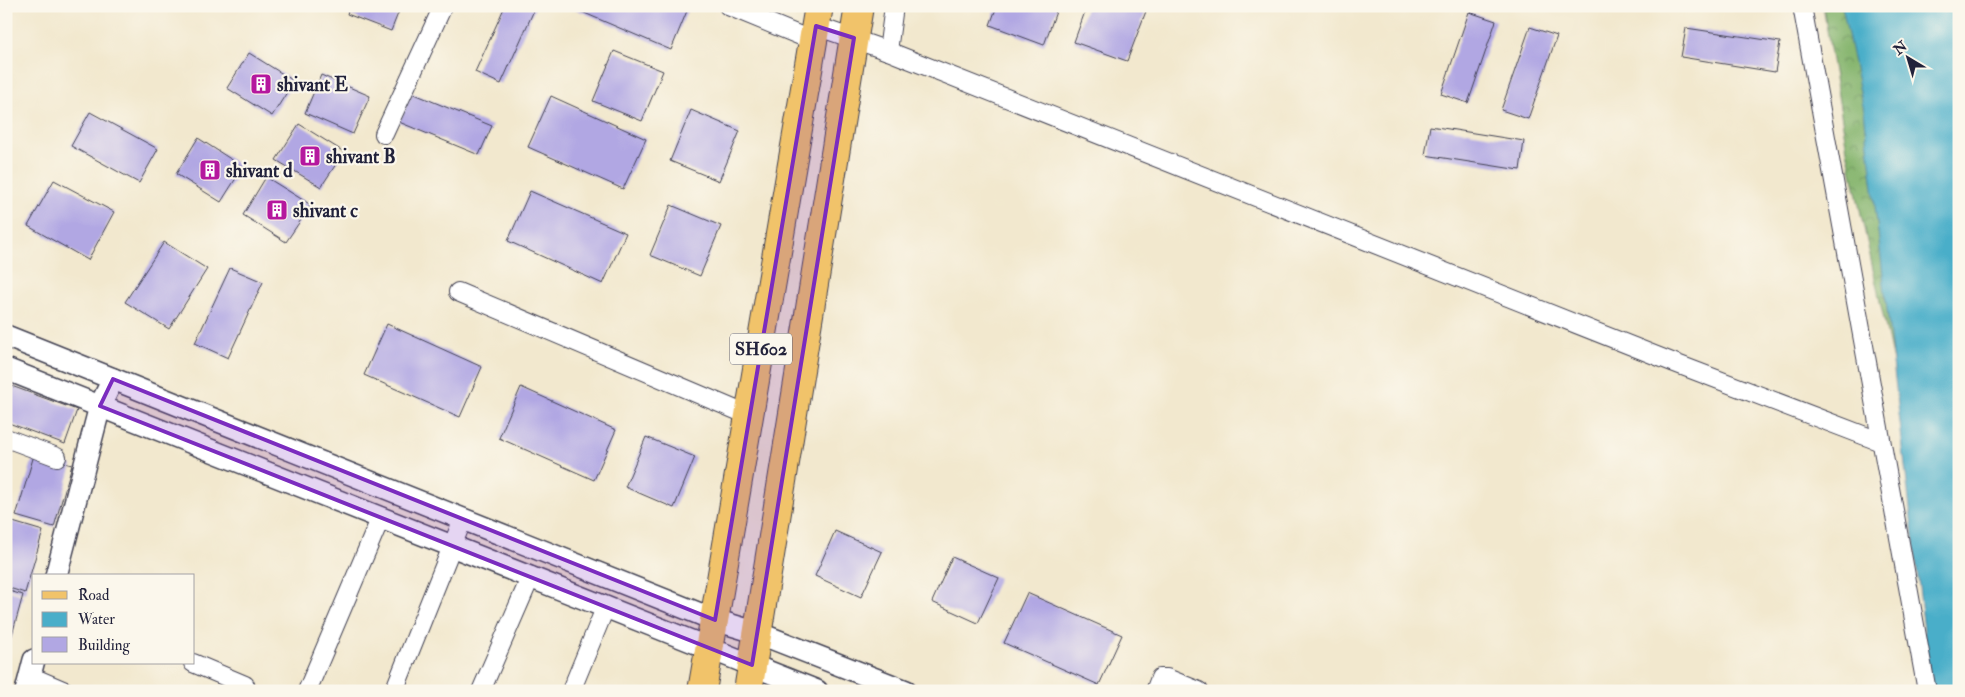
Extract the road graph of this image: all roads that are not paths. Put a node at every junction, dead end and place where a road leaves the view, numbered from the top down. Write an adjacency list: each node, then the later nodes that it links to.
1 (443, 6): 9 (street)
2 (728, 6): 6 (street)
3 (859, 6): 7 (main road, SH602)
4 (894, 6): 8 (street)
5 (1802, 6): 17 (street)
6 (815, 18): 7 (street); 15 (main road, SH602)
7 (854, 38): 8 (street); 26 (main road, SH602)
8 (888, 51): 17 (street)
9 (384, 134)
10 (458, 292): 15 (street)
11 (6, 336): 13 (street)
12 (6, 370): 14 (street)
13 (114, 379): 14 (street); 20 (street)
14 (100, 406): 19 (street); 22 (street)
15 (750, 416): 25 (main road, SH602)
16 (6, 438): 18 (street)
17 (1881, 442): 42 (street)
18 (57, 457)
19 (381, 517): 21 (street); 33 (street)
20 (463, 519): 21 (street); 25 (street)
21 (453, 546): 23 (street); 34 (street)
22 (57, 574)
23 (531, 576): 24 (street); 35 (street)
24 (606, 606): 27 (street); 36 (street)
25 (715, 620): 26 (street); 27 (main road, SH602)
26 (758, 633): 30 (main road, SH602); 39 (street)
27 (710, 647): 30 (street); 37 (main road, SH602)
28 (195, 664): 32 (street)
29 (30, 675): 31 (street)
30 (750, 678): 38 (street)
31 (65, 691)
32 (247, 691)
33 (307, 691)
34 (394, 691)
35 (481, 691)
36 (571, 691)
37 (702, 691)
38 (818, 691)
39 (906, 691)
40 (1155, 691): 41 (street)
41 (1199, 691)
42 (1927, 691)

